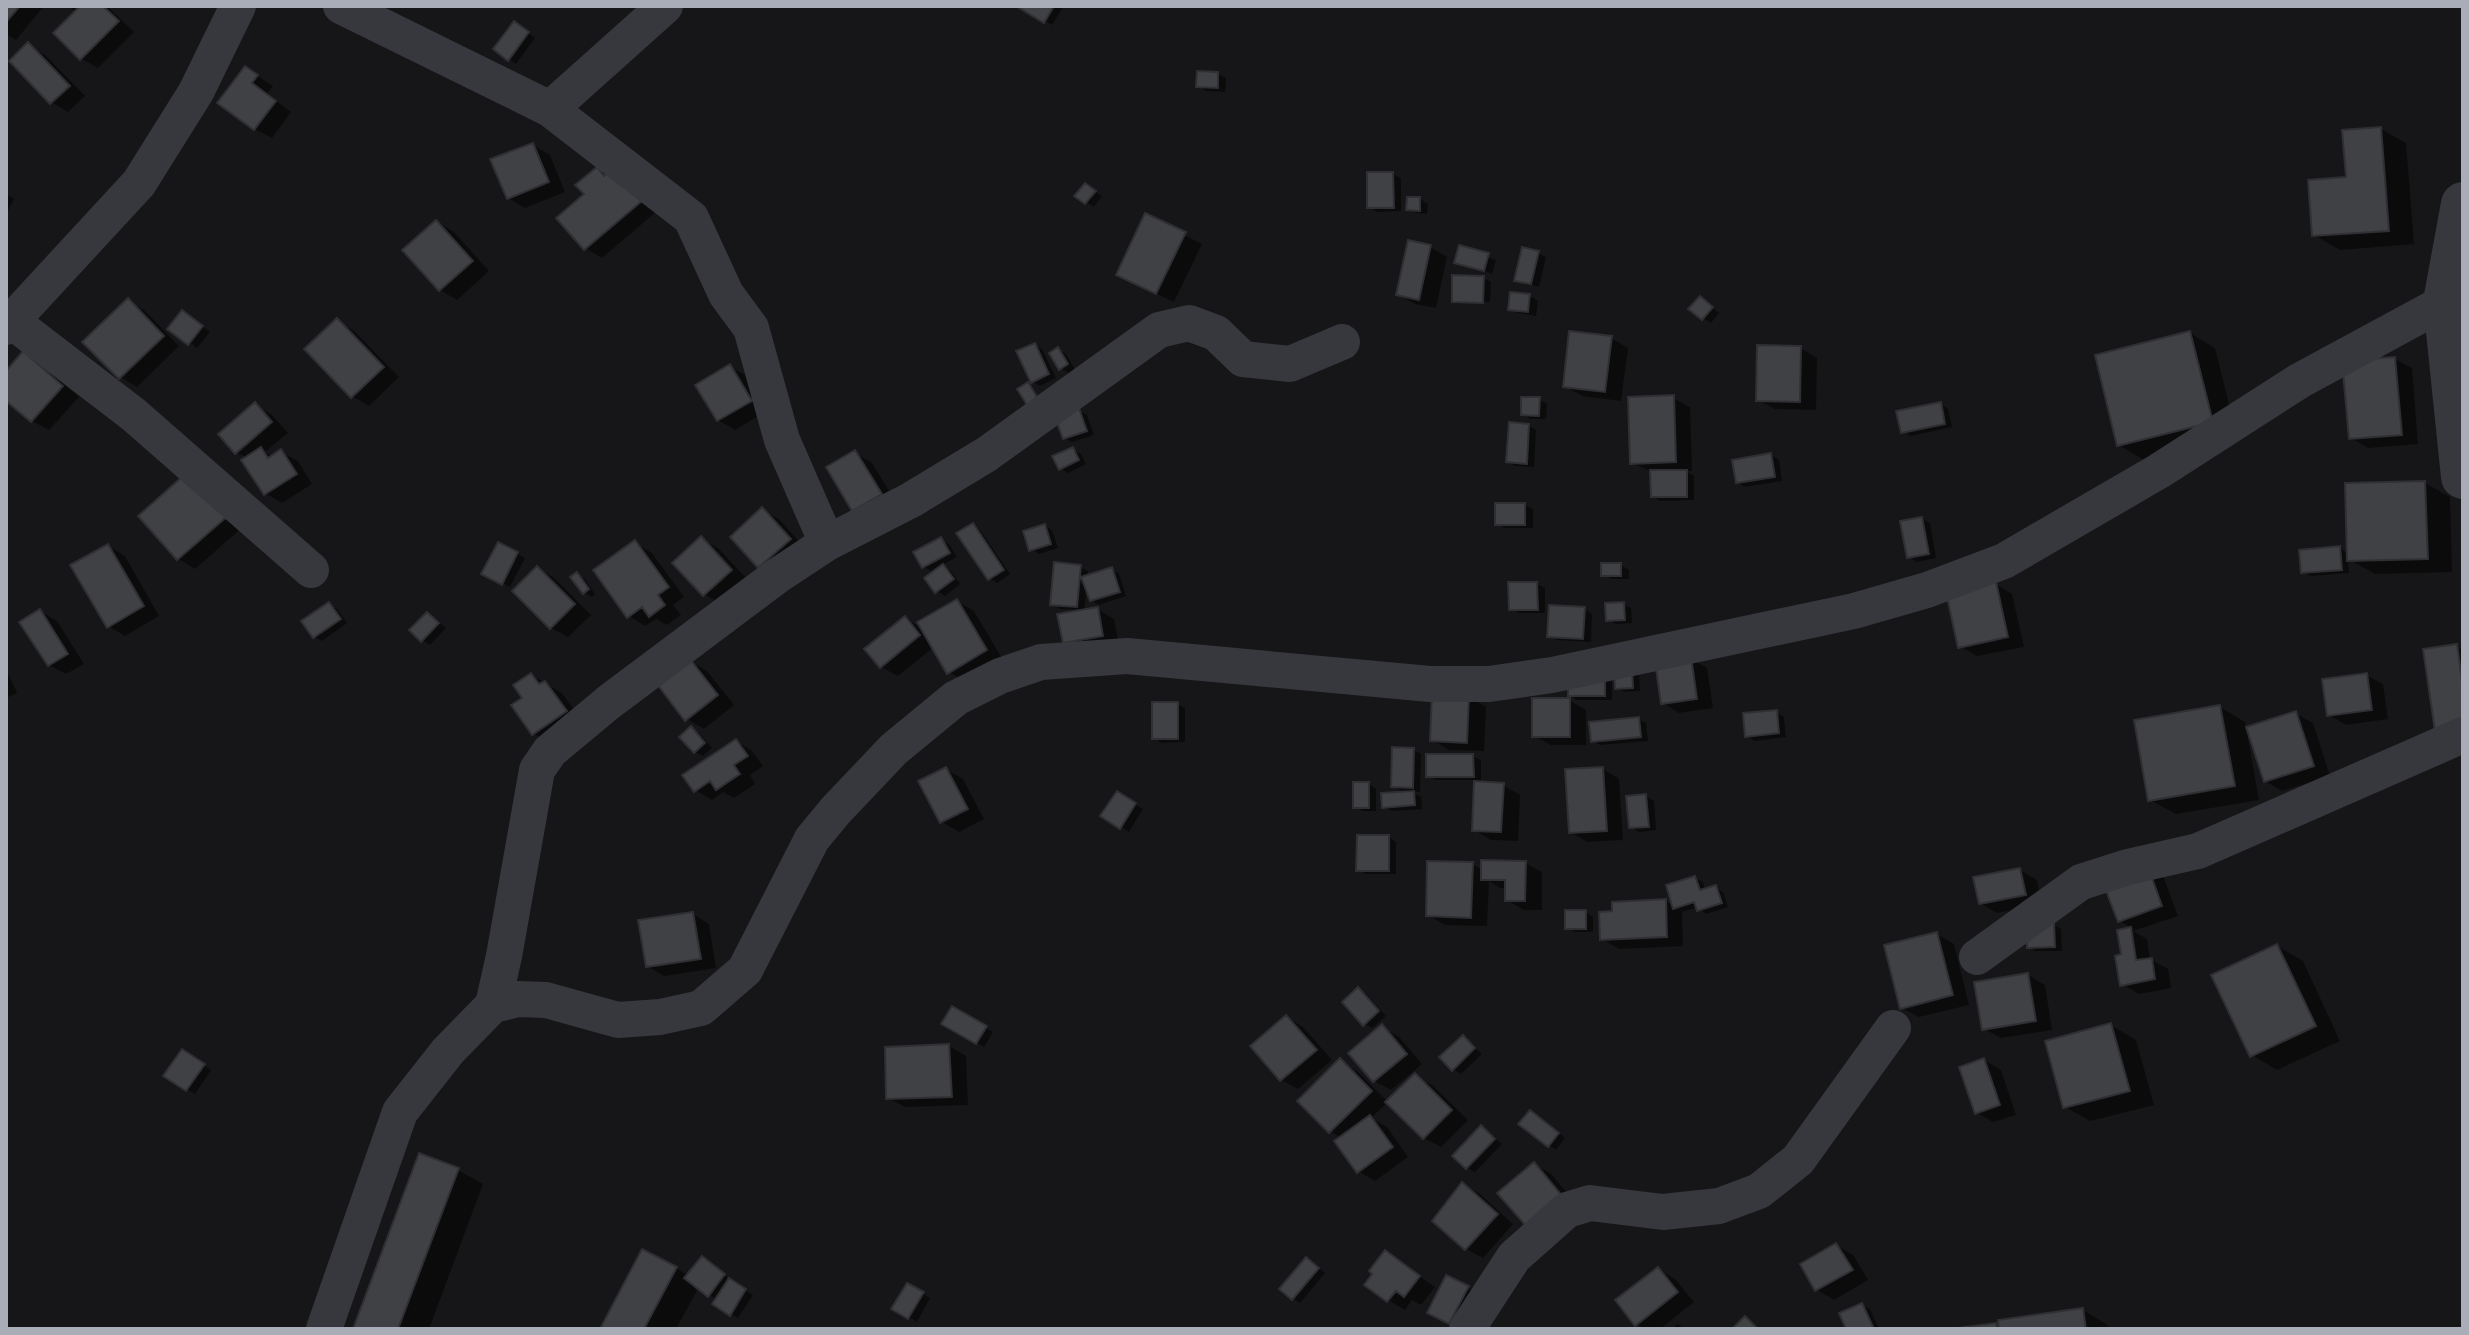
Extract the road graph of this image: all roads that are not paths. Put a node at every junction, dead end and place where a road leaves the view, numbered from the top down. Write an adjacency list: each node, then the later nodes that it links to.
1 (238, 6): 7 (street)
2 (341, 6): 4 (street)
3 (665, 6): 4 (street)
4 (550, 109): 10 (street)
5 (2463, 204): 6 (street)
6 (2445, 302): 9 (street); 14 (street)
7 (10, 325): 11 (street)
8 (1342, 342): 10 (street)
9 (2463, 477)
10 (827, 543): 14 (street)
11 (311, 570)
12 (2463, 735): 13 (street)
13 (1977, 957)
14 (493, 1005): 16 (street)
15 (1893, 1028): 17 (street)
16 (324, 1329)
17 (1467, 1329)

